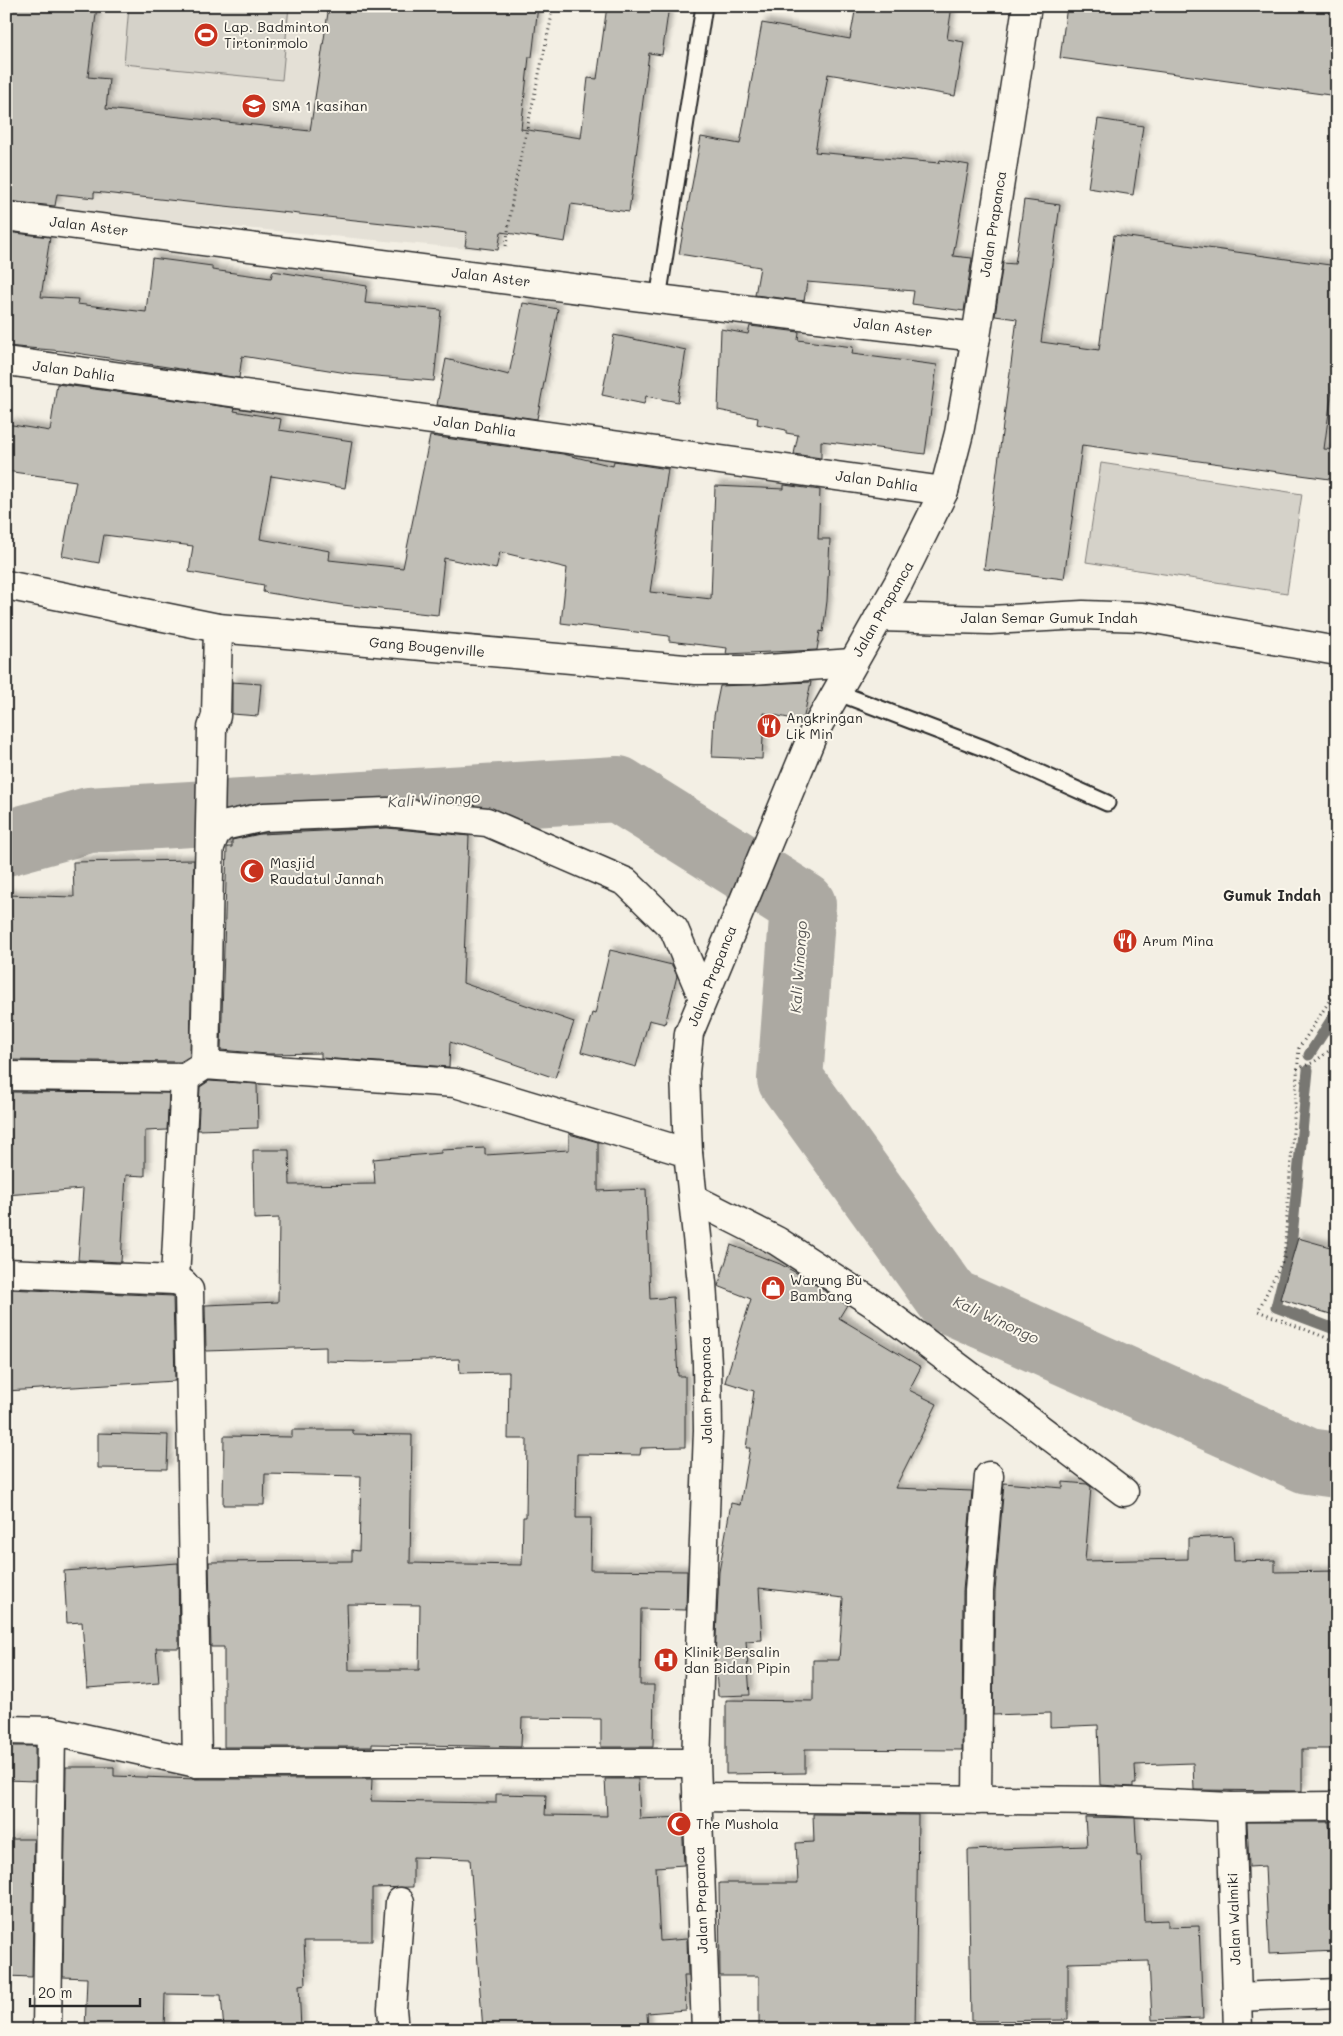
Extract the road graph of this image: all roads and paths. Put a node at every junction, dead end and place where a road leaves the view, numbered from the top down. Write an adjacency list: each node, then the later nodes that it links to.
1 (554, 6): 5 (path)
2 (704, 6): 6 (lane)
3 (1027, 6): 7 (street, Jalan Prapanca)
4 (6, 216): 5 (street, Jalan Aster)
5 (501, 278): 6 (street, Jalan Aster)
6 (658, 299): 7 (street, Jalan Aster)
7 (976, 337): 9 (street, Jalan Prapanca)
8 (6, 361): 9 (street, Jalan Dahlia)
9 (944, 491): 11 (street, Jalan Prapanca)
10 (6, 585): 12 (street, Gang Bougenville)
11 (879, 617): 13 (street, Jalan Semar Gumuk Indah); 14 (street, Jalan Prapanca)
12 (218, 628): 14 (street, Gang Bougenville); 17 (street)
13 (1337, 651)
14 (852, 663): 15 (street, Jalan Prapanca)
15 (836, 692): 16 (lane); 19 (street, Jalan Prapanca)
16 (1107, 803)
17 (210, 840): 19 (street); 22 (street)
18 (1337, 989): 21 (path)
19 (703, 998): 24 (street, Jalan Prapanca)
20 (1337, 1049): 21 (path)
21 (1298, 1070): 28 (path)
22 (195, 1072): 23 (street); 24 (street); 27 (street)
23 (6, 1076)
24 (688, 1153): 25 (street, Jalan Prapanca)
25 (694, 1199): 30 (street); 33 (street, Jalan Prapanca)
26 (6, 1273): 27 (street)
27 (175, 1280): 34 (street)
28 (1337, 1342)
29 (989, 1476): 36 (street)
30 (1124, 1492)
31 (6, 1730): 32 (street)
32 (51, 1731): 34 (street); 42 (street)
33 (696, 1762): 34 (street); 35 (street, Jalan Prapanca)
34 (197, 1763)
35 (697, 1797): 36 (street); 44 (street, Jalan Prapanca)
36 (977, 1800): 38 (street)
37 (1337, 1806): 38 (street)
38 (1231, 1807): 41 (street, Jalan Walmiki)
39 (400, 1902): 43 (street)
40 (1337, 1993): 41 (street)
41 (1237, 1997): 45 (street, Jalan Walmiki)
42 (47, 2030)
43 (394, 2030)
44 (706, 2030)
45 (1238, 2030)

